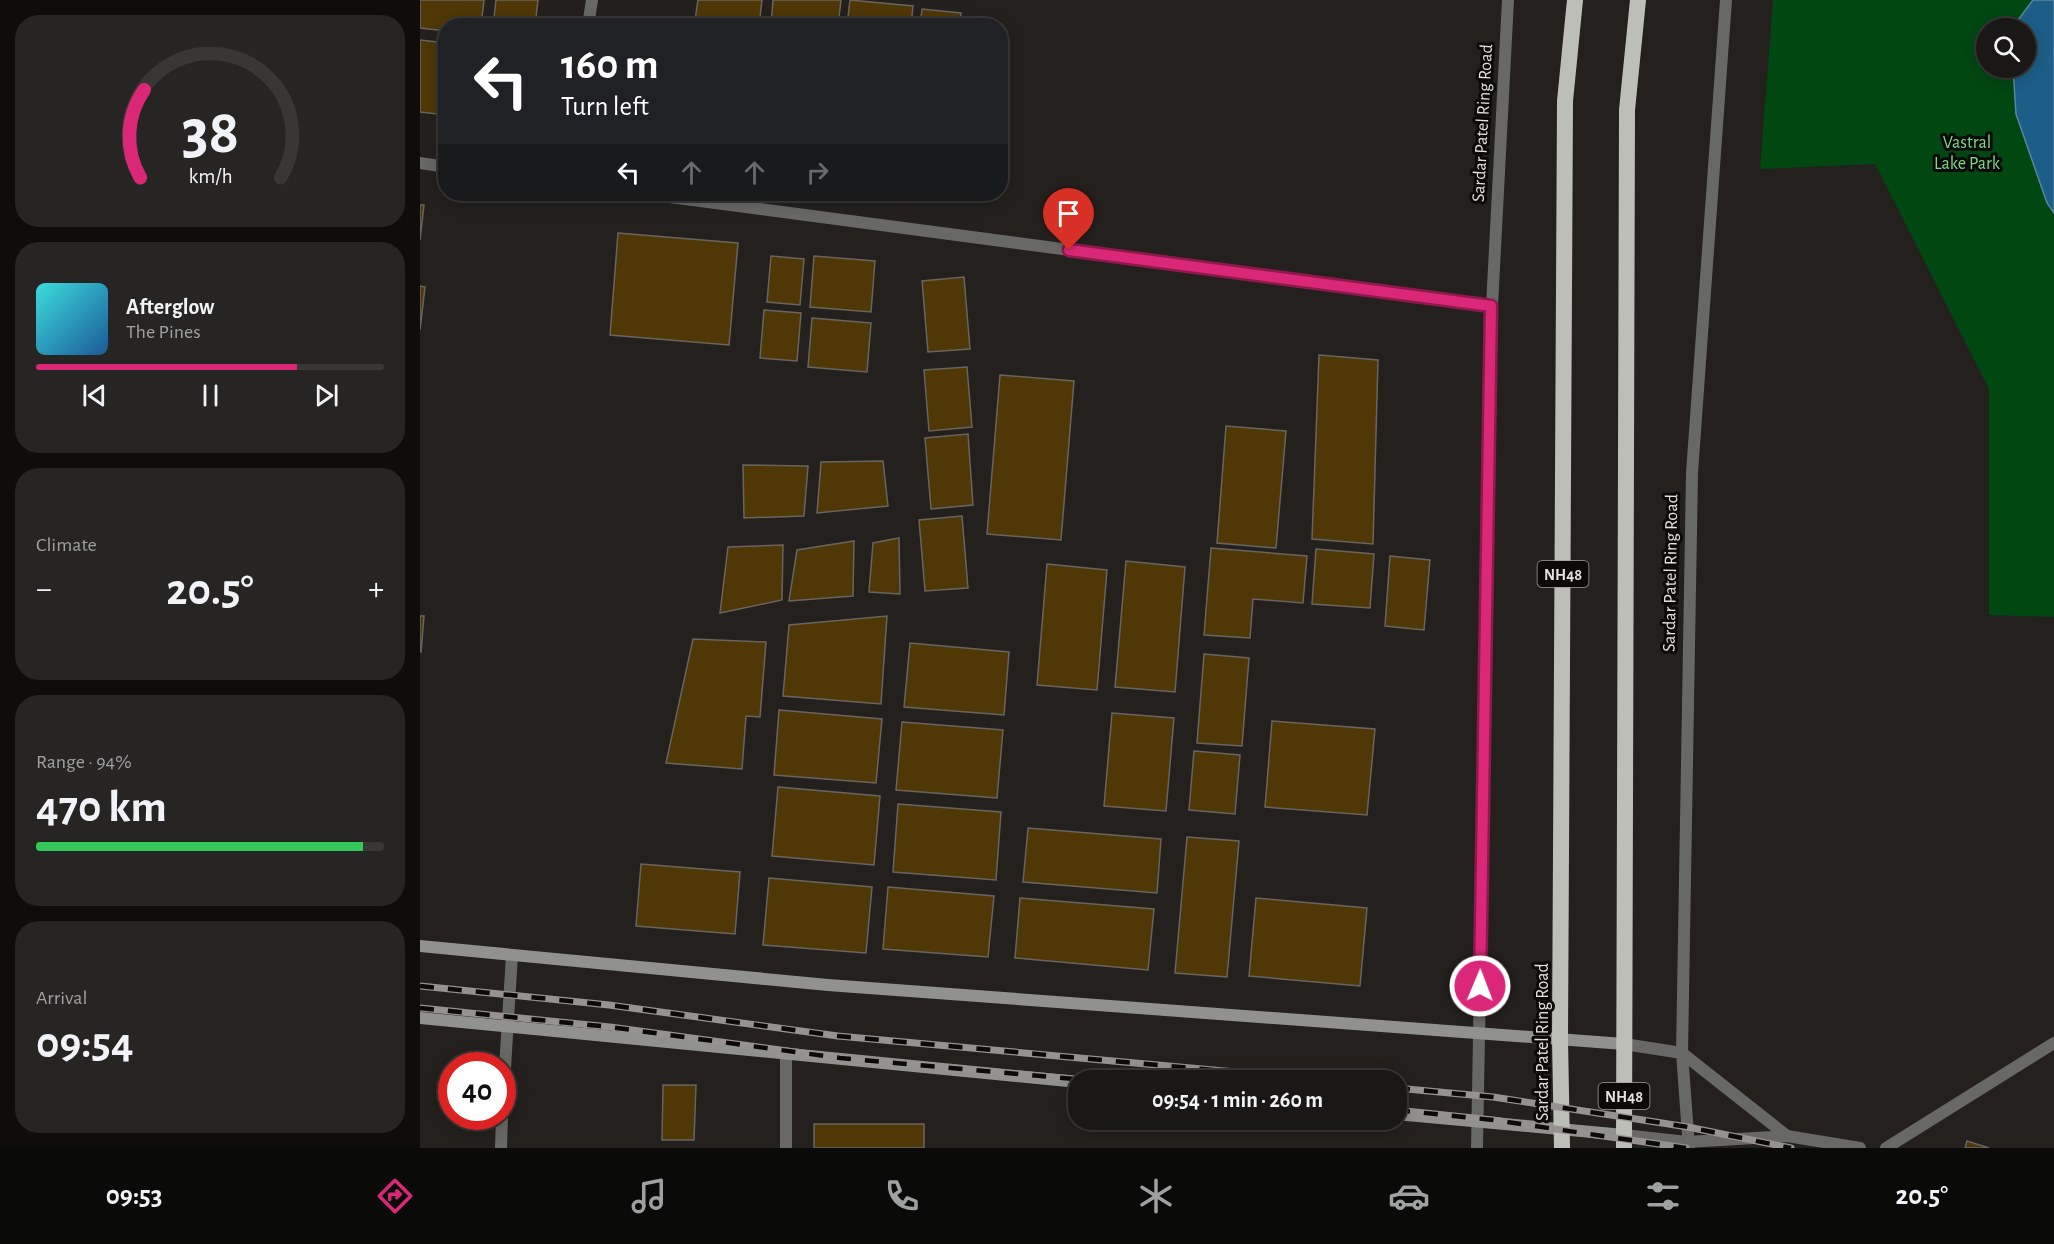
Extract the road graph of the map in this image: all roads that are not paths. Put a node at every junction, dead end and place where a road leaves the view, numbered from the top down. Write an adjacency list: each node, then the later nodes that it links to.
1 (592, 0): 6 (street)
2 (1508, 0): 10 (street, Sardar Patel Ring Road)
3 (1575, 0): 16 (highway, Sardar Patel Ring Road / NH48)
4 (1638, 0): 18 (highway, NH48)
5 (1726, 0): 21 (street, Sardar Patel Ring Road)
6 (589, 18)
7 (420, 163): 8 (street)
8 (438, 166)
9 (700, 201): 10 (street)
10 (1491, 306): 15 (street, Sardar Patel Ring Road)
11 (420, 946): 12 (main road)
12 (512, 955): 14 (street); 15 (main road)
13 (420, 1018): 14 (main road)
14 (507, 1025): 19 (street); 20 (main road)
15 (1479, 1033): 16 (main road); 24 (street, Sardar Patel Ring Road)
16 (1560, 1040): 18 (main road); 26 (highway, Sardar Patel Ring Road / NH48)
17 (2054, 1043): 35 (street)
18 (1624, 1044): 21 (street); 28 (highway, NH48)
19 (506, 1052)
20 (786, 1053): 22 (main road); 31 (street)
21 (1682, 1053): 27 (street); 29 (street, Sardar Patel Ring Road)
22 (1068, 1081)
23 (1407, 1115): 24 (main road)
24 (1477, 1122): 26 (main road); 32 (street, Sardar Patel Ring Road)
25 (502, 1130): 30 (street)
26 (1562, 1131): 28 (main road); 33 (highway, Sardar Patel Ring Road / NH48)
27 (1787, 1136): 29 (street); 34 (street)
28 (1624, 1142): 29 (street)
29 (1688, 1145)
30 (501, 1148)
31 (786, 1148)
32 (1477, 1148)
33 (1562, 1148)
34 (1860, 1148)
35 (1886, 1148)

